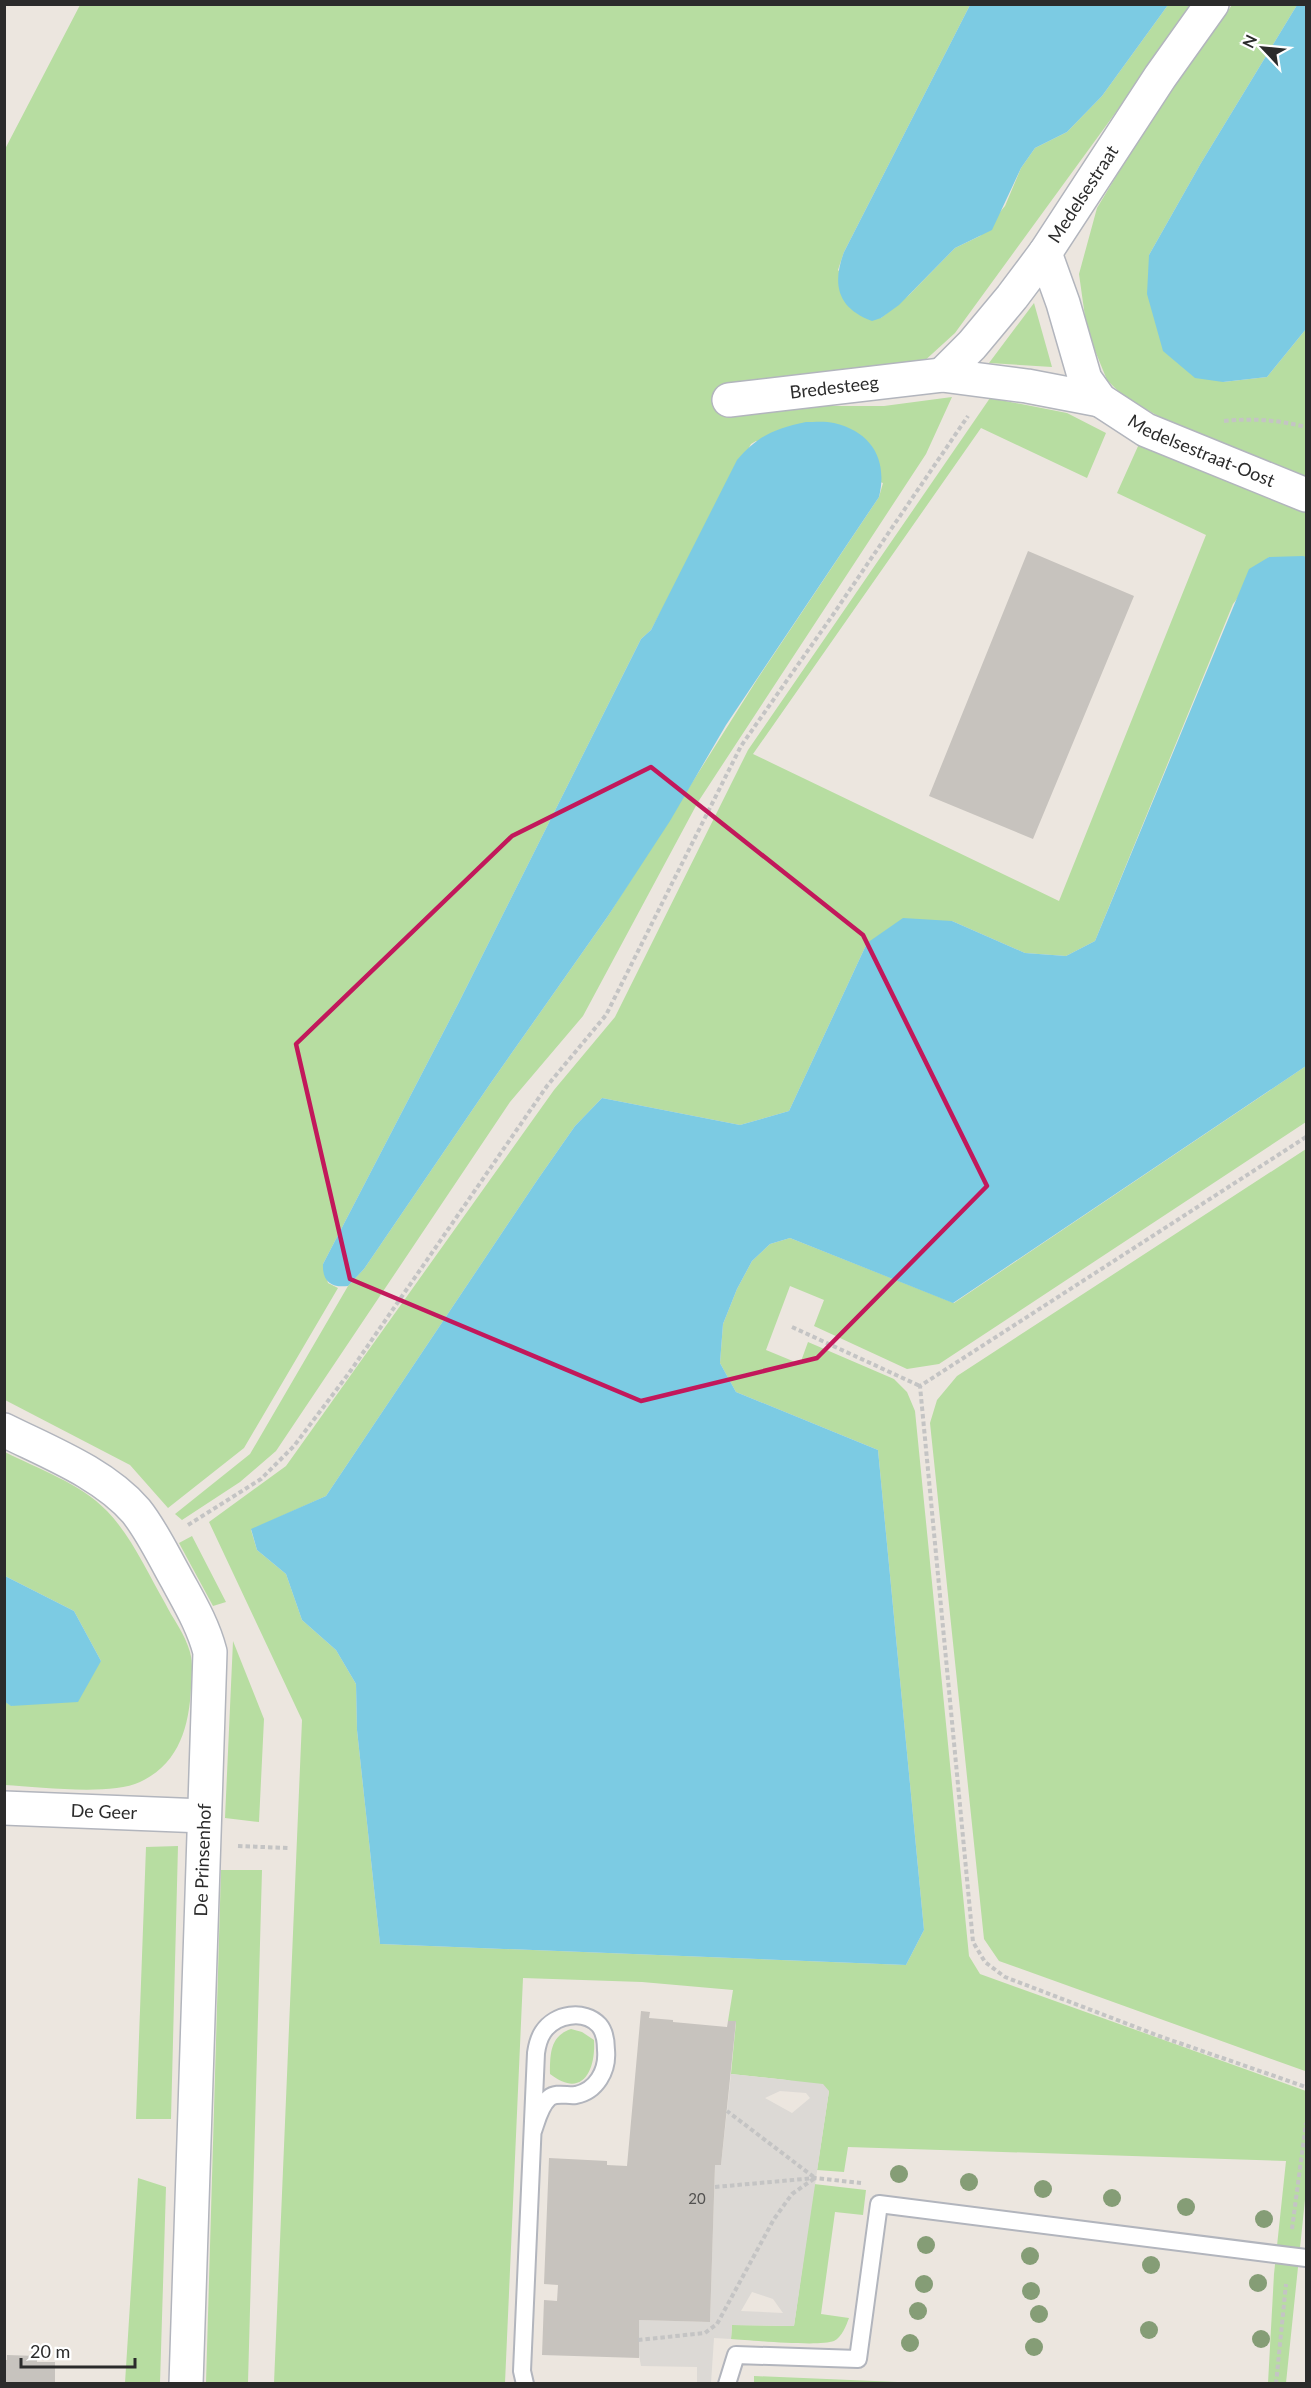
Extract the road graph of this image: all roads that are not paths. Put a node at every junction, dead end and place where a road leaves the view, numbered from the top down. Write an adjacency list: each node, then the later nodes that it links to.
1 (1212, 4): 2 (street, Medelsestraat)
2 (1045, 254): 3 (street, Medelsestraat); 5 (street, Medelsestraat-Oost)
3 (942, 375): 4 (street, Bredesteeg); 5 (street, Medelsestraat-Oost)
4 (729, 400)
5 (1100, 400): 6 (street, Medelsestraat-Oost)
6 (1306, 495)
7 (4, 1430): 9 (street, De Prinsenhof)
8 (4, 1808): 9 (street, De Geer)
9 (204, 1830): 12 (street, De Prinsenhof)
10 (532, 2131): 10 (lane); 13 (lane)
11 (1306, 2258): 14 (lane)
12 (186, 2384)
13 (525, 2384)
14 (727, 2384)

